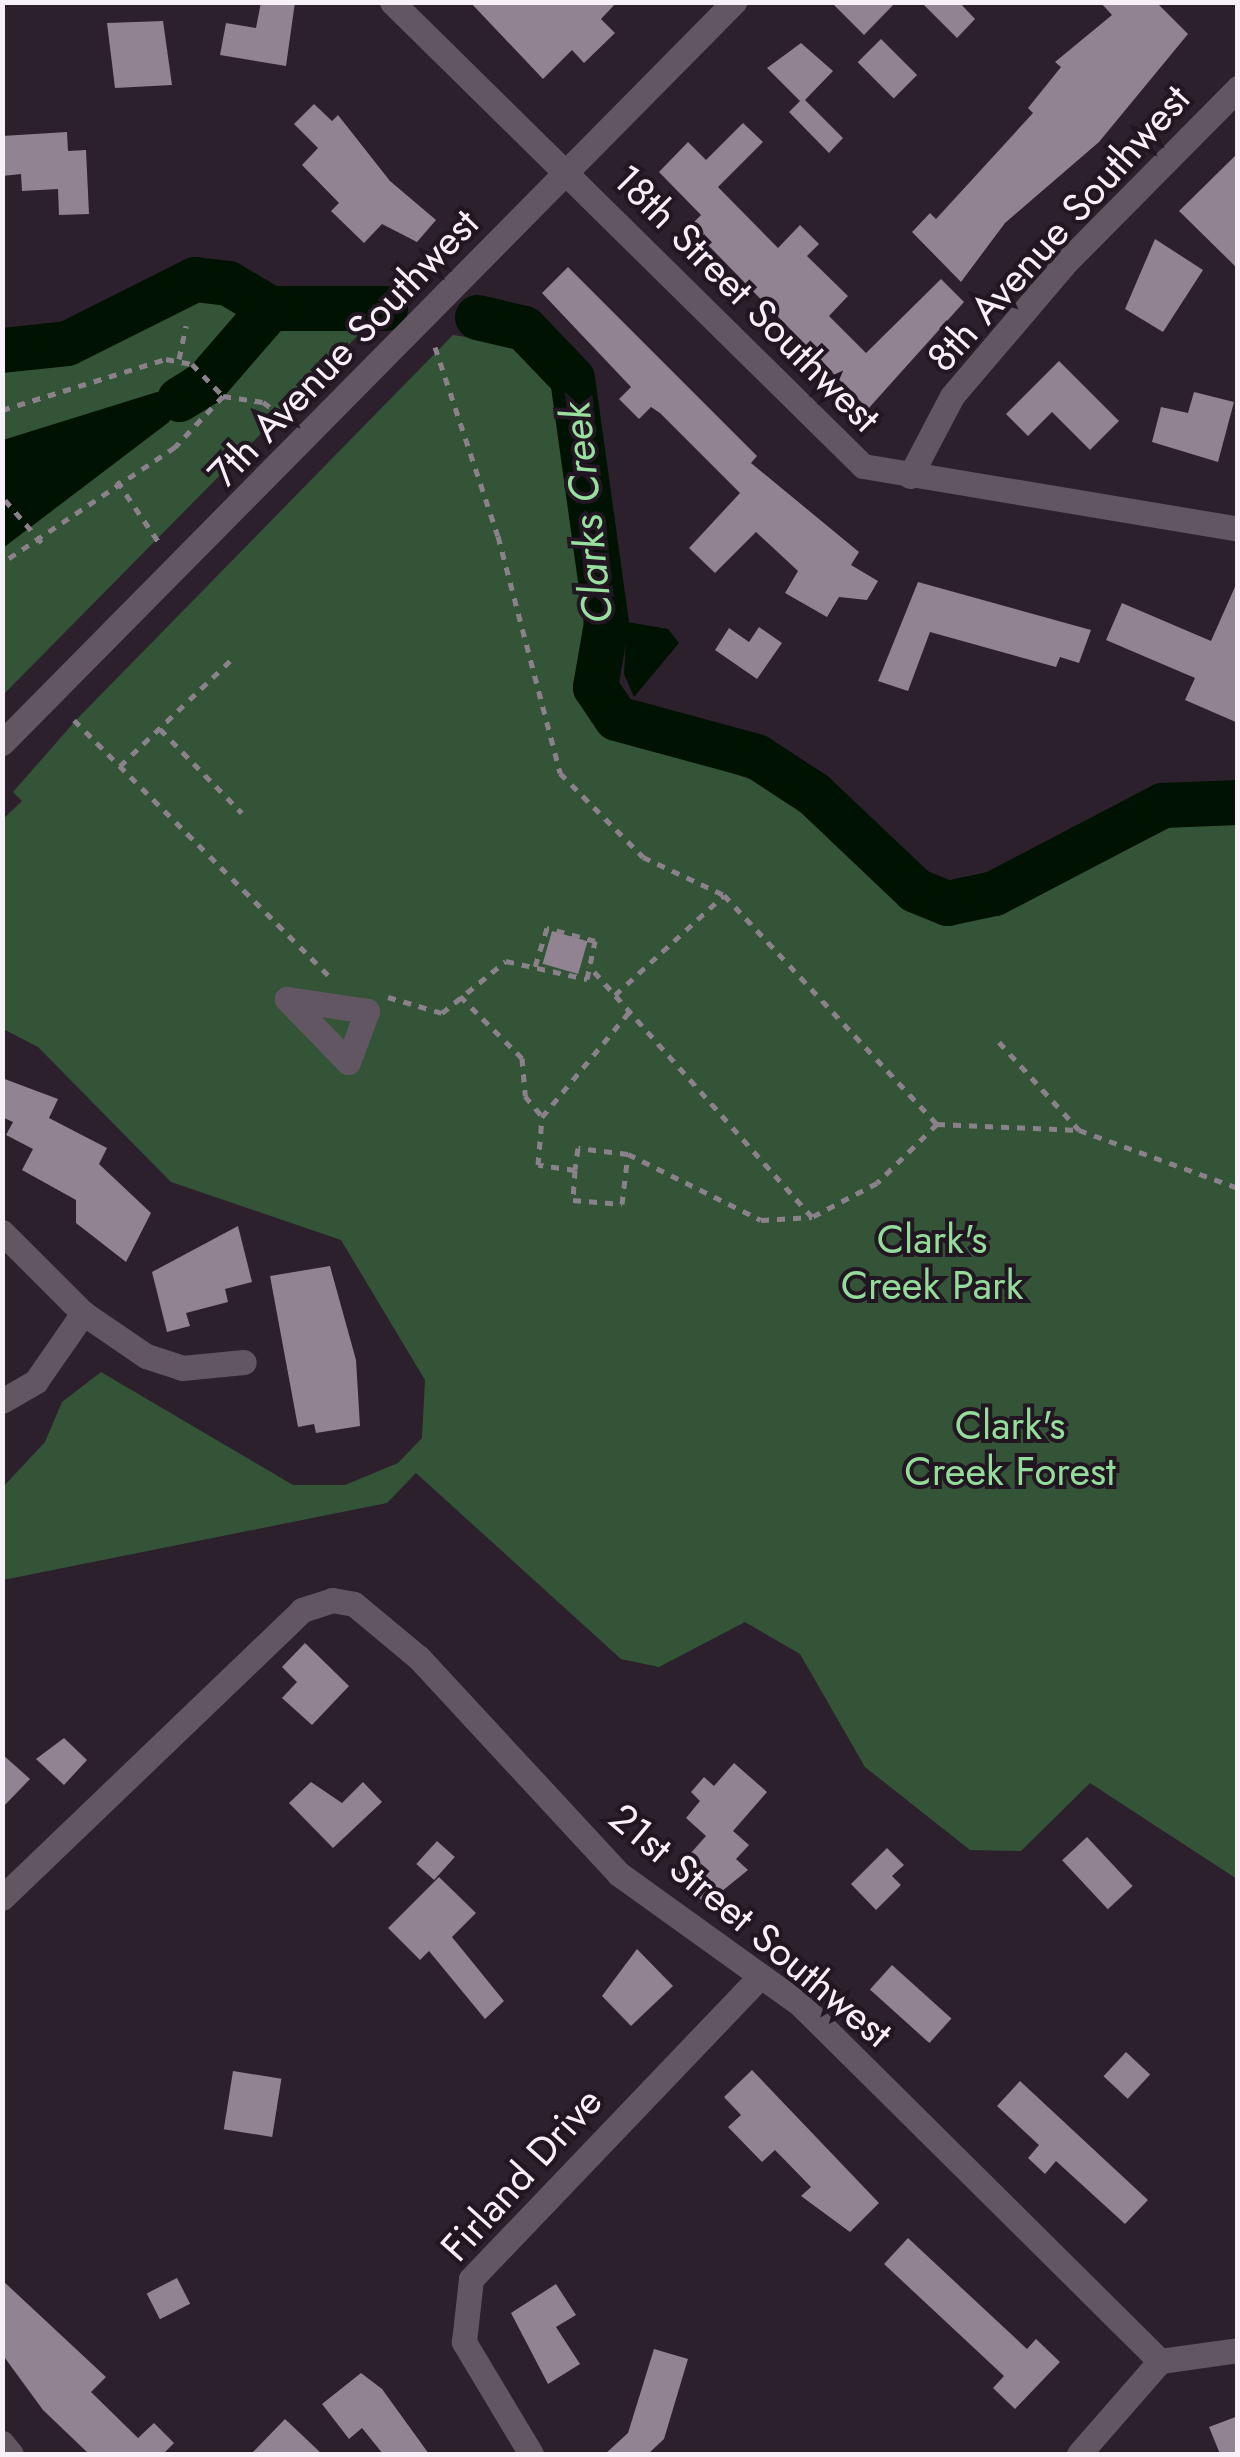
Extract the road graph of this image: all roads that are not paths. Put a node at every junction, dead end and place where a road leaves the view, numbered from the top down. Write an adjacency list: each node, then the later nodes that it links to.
1 (392, 2): 4 (street, 18th Street Southwest)
2 (734, 2): 4 (street, 7th Avenue Southwest)
3 (1238, 88): 5 (street, 8th Avenue Southwest)
4 (566, 172): 5 (street, 18th Street Southwest); 7 (street, 7th Avenue Southwest)
5 (910, 476): 6 (street, 18th Street Southwest)
6 (1238, 529)
7 (2, 743)
8 (348, 1062): 8 (street)
9 (2, 1232): 10 (street)
10 (83, 1313): 11 (street); 12 (street)
11 (244, 1362)
12 (2, 1400)
13 (2, 1898): 14 (street, 21st Street Southwest)
14 (761, 1976): 16 (street, 21st Street Southwest); 19 (street, Firland Drive)
15 (1238, 2350): 16 (street)
16 (1160, 2361): 20 (street)
17 (2, 2443): 18 (street)
18 (11, 2454)
19 (530, 2454)
20 (1079, 2454)

